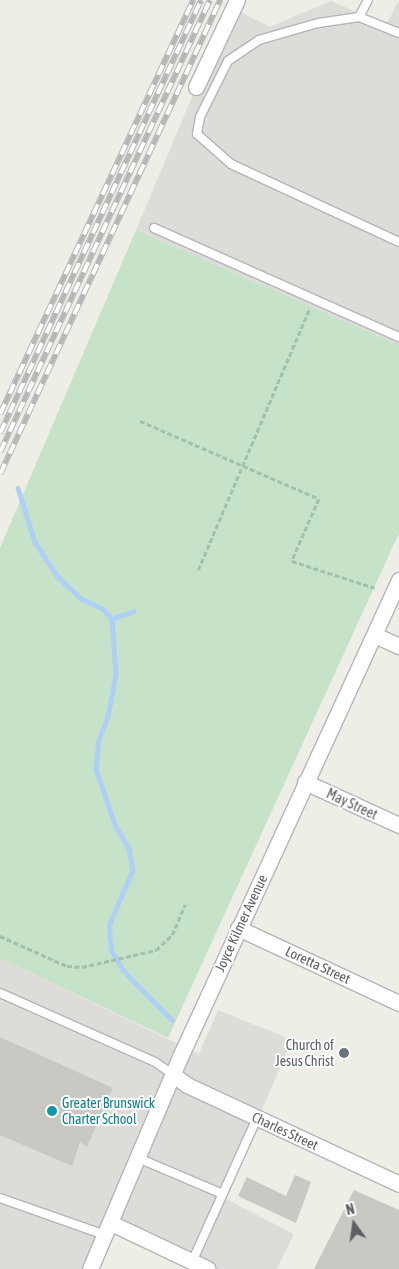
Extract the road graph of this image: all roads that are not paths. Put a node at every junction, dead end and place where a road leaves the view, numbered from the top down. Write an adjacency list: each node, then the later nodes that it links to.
1 (237, 0): 5 (street)
2 (368, 0): 3 (lane)
3 (359, 17): 4 (lane); 7 (lane)
4 (399, 33)
5 (196, 87)
6 (154, 228): 8 (lane)
7 (399, 242)
8 (399, 336)
9 (399, 580): 10 (street, Joyce Kilmer Avenue)
10 (375, 635): 11 (street); 12 (street, Joyce Kilmer Avenue)
11 (399, 646)
12 (305, 782): 13 (street, May Street); 14 (street, Joyce Kilmer Avenue)
13 (399, 825)
14 (238, 928): 16 (street, Loretta Street); 17 (street, Joyce Kilmer Avenue)
15 (0, 993): 17 (lane)
16 (399, 1003)
17 (172, 1074): 18 (street, Charles Street); 19 (street, Joyce Kilmer Avenue)
18 (257, 1118): 20 (street, Charles Street); 21 (lane)
19 (138, 1158): 21 (lane); 23 (street, Joyce Kilmer Avenue)
20 (399, 1184)
21 (223, 1194): 24 (lane)
22 (0, 1198): 23 (lane)
23 (108, 1229): 24 (street); 25 (street, Joyce Kilmer Avenue)
24 (192, 1262): 26 (street)
25 (90, 1269)
26 (208, 1269)

